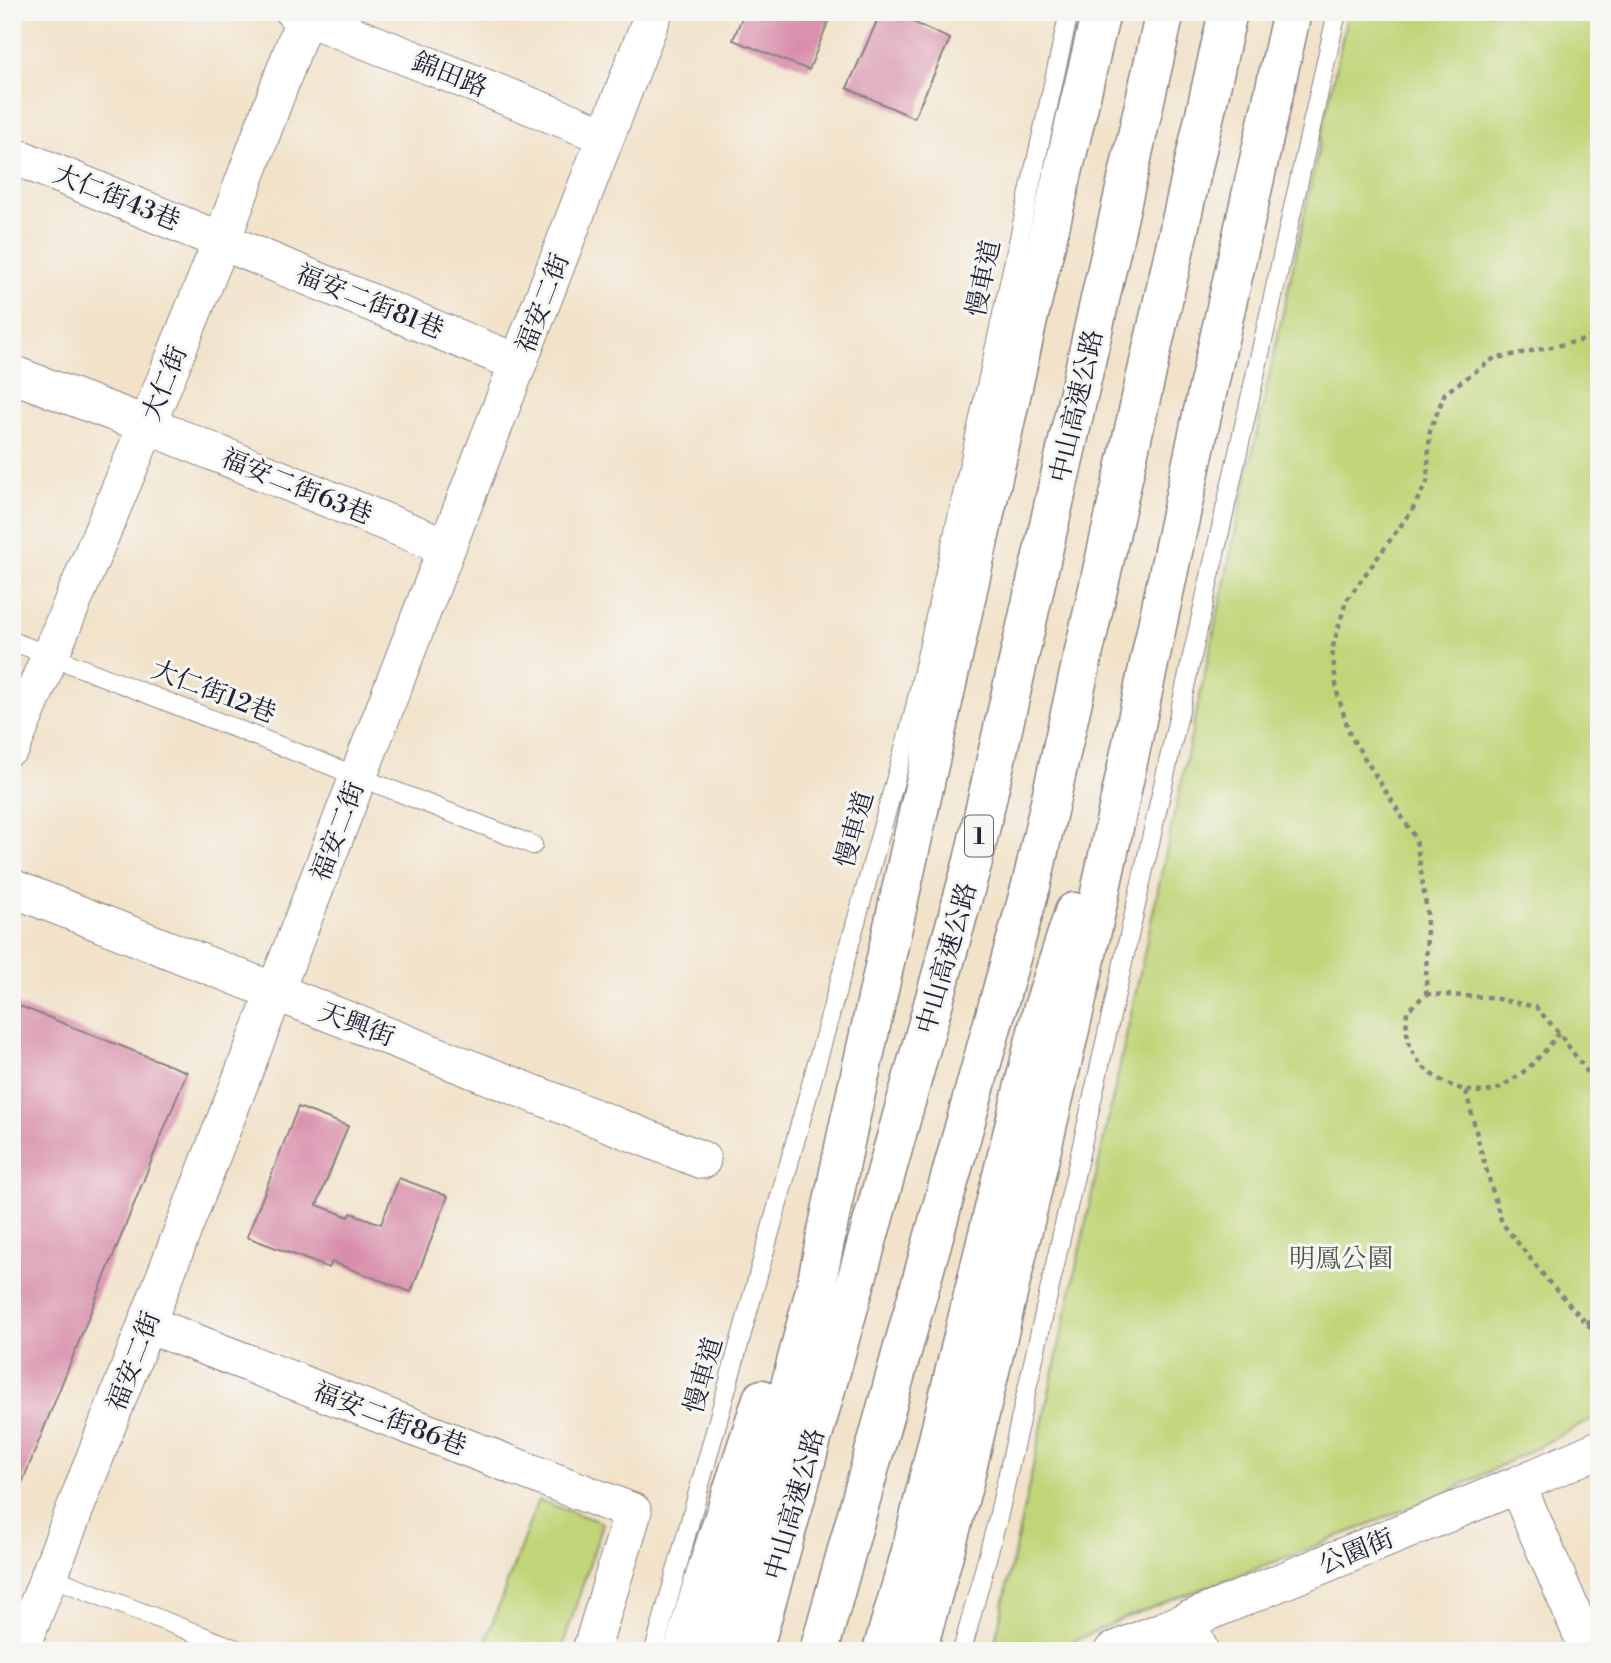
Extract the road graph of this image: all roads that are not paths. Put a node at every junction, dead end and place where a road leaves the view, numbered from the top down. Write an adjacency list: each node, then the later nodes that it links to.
1 (654, 12): 9 (street, 福安二街)
2 (1069, 12): 34 (lane, 慢車道)
3 (1101, 12): 24 (highway)
4 (1165, 12): 37 (highway, 中山高速公路 / 1)
5 (1228, 12): 38 (highway)
6 (1292, 12): 19 (highway)
7 (1337, 12): 41 (lane)
8 (299, 14): 9 (street, 錦田路); 11 (street, 大仁街)
9 (606, 136): 12 (street, 福安二街)
10 (12, 155): 11 (street, 大仁街43巷)
11 (222, 240): 12 (street, 福安二街81巷); 14 (street, 大仁街)
12 (518, 363): 15 (street, 福安二街)
13 (12, 374): 14 (street, 福安二街63巷)
14 (147, 425): 15 (street, 福安二街63巷); 17 (street, 大仁街)
15 (447, 547): 20 (street, 福安二街)
16 (12, 641): 17 (lane, 大仁街12巷)
17 (50, 656): 18 (street, 大仁街); 20 (lane, 大仁街12巷)
18 (12, 746)
19 (1128, 762): 39 (highway); 40 (highway)
20 (358, 776): 21 (lane, 大仁街12巷); 23 (street, 福安二街)
21 (533, 845)
22 (12, 888): 23 (street, 天興街)
23 (275, 992): 25 (street, 天興街); 26 (street, 福安二街)
24 (846, 1138): 35 (highway); 36 (highway)
25 (702, 1160)
26 (147, 1324): 29 (street, 福安二街); 33 (street, 福安二街86巷)
27 (1599, 1449): 28 (street, 公園街)
28 (1517, 1485): 30 (street, 公園街); 43 (street)
29 (49, 1576): 31 (street, 福安二街); 32 (lane)
30 (1193, 1636): 42 (street, 公園街)
31 (20, 1651)
32 (241, 1651)
33 (591, 1651)
34 (654, 1651)
35 (683, 1651)
36 (721, 1651)
37 (753, 1651)
38 (819, 1651)
39 (882, 1651)
40 (917, 1651)
41 (962, 1651)
42 (1113, 1651)
43 (1590, 1651)

